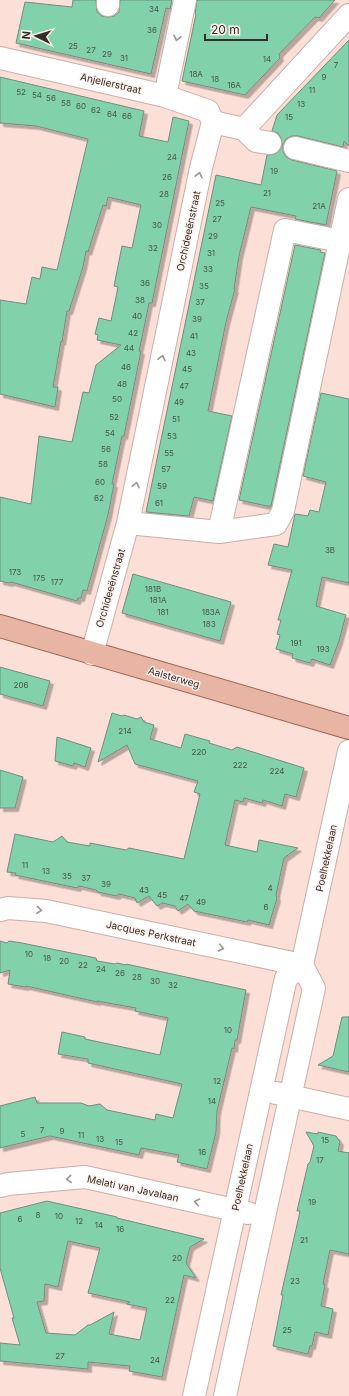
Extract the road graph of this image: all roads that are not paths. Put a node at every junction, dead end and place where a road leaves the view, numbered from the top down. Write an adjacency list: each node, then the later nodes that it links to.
1 (185, 0): 4 (street, one-way to 4)
2 (349, 15): 6 (street)
3 (0, 58): 4 (street, Anjelierstraat)
4 (165, 96): 5 (street, Anjelierstraat)
5 (213, 122): 6 (street); 12 (street, Orchideeënstraat, one-way to 5)
6 (244, 128): 7 (street)
7 (270, 143)
8 (295, 148): 9 (street)
9 (349, 161)
10 (349, 199): 11 (street)
11 (340, 241): 13 (street); 13 (street)
12 (128, 523): 13 (street); 15 (street, Orchideeënstraat)
13 (219, 532)
14 (0, 626): 15 (main road, Aalsterweg)
15 (92, 654): 16 (main road, Aalsterweg)
16 (349, 728)
17 (349, 751): 19 (street, Poelhekkelaan)
18 (0, 910): 19 (street, Jacques Perkstraat, one-way to 19)
19 (302, 965): 20 (street, Poelhekkelaan); 21 (street)
20 (261, 1090): 21 (street); 24 (street, Poelhekkelaan)
21 (290, 1096): 22 (street); 25 (street)
22 (349, 1109)
23 (0, 1186): 24 (street, Melati van Javalaan, one-way to 23)
24 (235, 1210): 25 (street, Melati van Javalaan); 26 (street, Poelhekkelaan)
25 (264, 1217): 27 (street)
26 (194, 1396)
27 (225, 1396)

